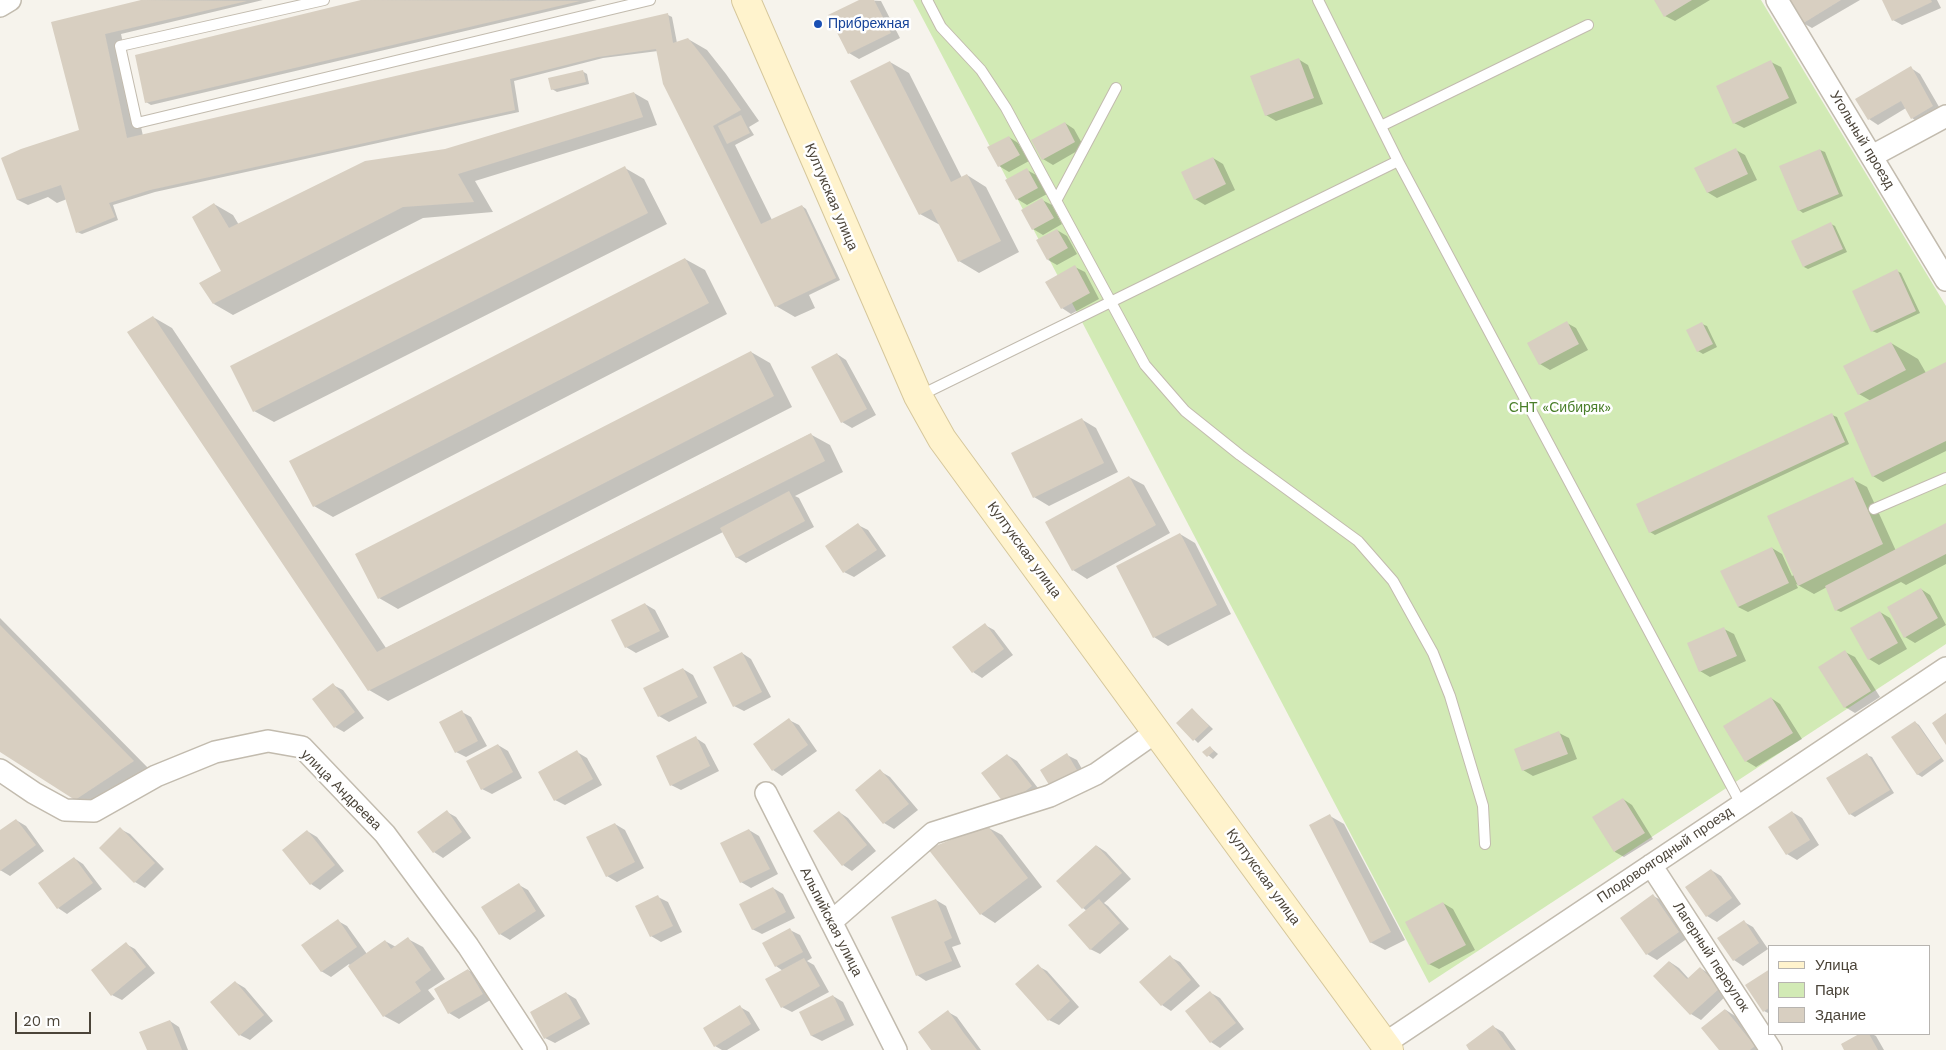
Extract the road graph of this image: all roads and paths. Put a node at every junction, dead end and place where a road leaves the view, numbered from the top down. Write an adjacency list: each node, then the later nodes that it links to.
1 (10, 0): 9 (street)
2 (324, 0): 3 (lane)
3 (650, 0): 4 (lane)
4 (658, 0)
5 (746, 0): 19 (main road, Култукская улица)
6 (927, 0): 16 (lane)
7 (1318, 0): 13 (lane)
8 (1777, 0): 14 (street, Угольный проезд)
9 (0, 6)
10 (1588, 25): 13 (lane)
11 (1116, 88): 16 (lane)
12 (1946, 116): 14 (street)
13 (1381, 126): 15 (lane)
14 (1872, 156): 17 (street, Угольный проезд)
15 (1398, 161): 18 (lane); 26 (lane)
16 (1056, 201): 18 (lane)
17 (1946, 280)
18 (1111, 301): 19 (lane); 27 (lane)
19 (918, 396): 23 (main road, Култукская улица)
20 (1946, 478): 21 (lane)
21 (1874, 509)
22 (1946, 668): 26 (street, Плодовоягодный проезд)
23 (1156, 732): 29 (street); 30 (main road, Култукская улица)
24 (0, 770): 31 (street, улица Андреева)
25 (766, 793): 29 (street, Альпийская улица)
26 (1741, 804): 28 (street, Плодовоягодный проезд)
27 (1484, 844)
28 (1650, 865): 30 (street, Плодовоягодный проезд); 33 (street, Лагерный переулок)
29 (832, 922): 32 (street, Альпийская улица)
30 (1387, 1047)
31 (536, 1050)
32 (896, 1050)
33 (1771, 1050)

